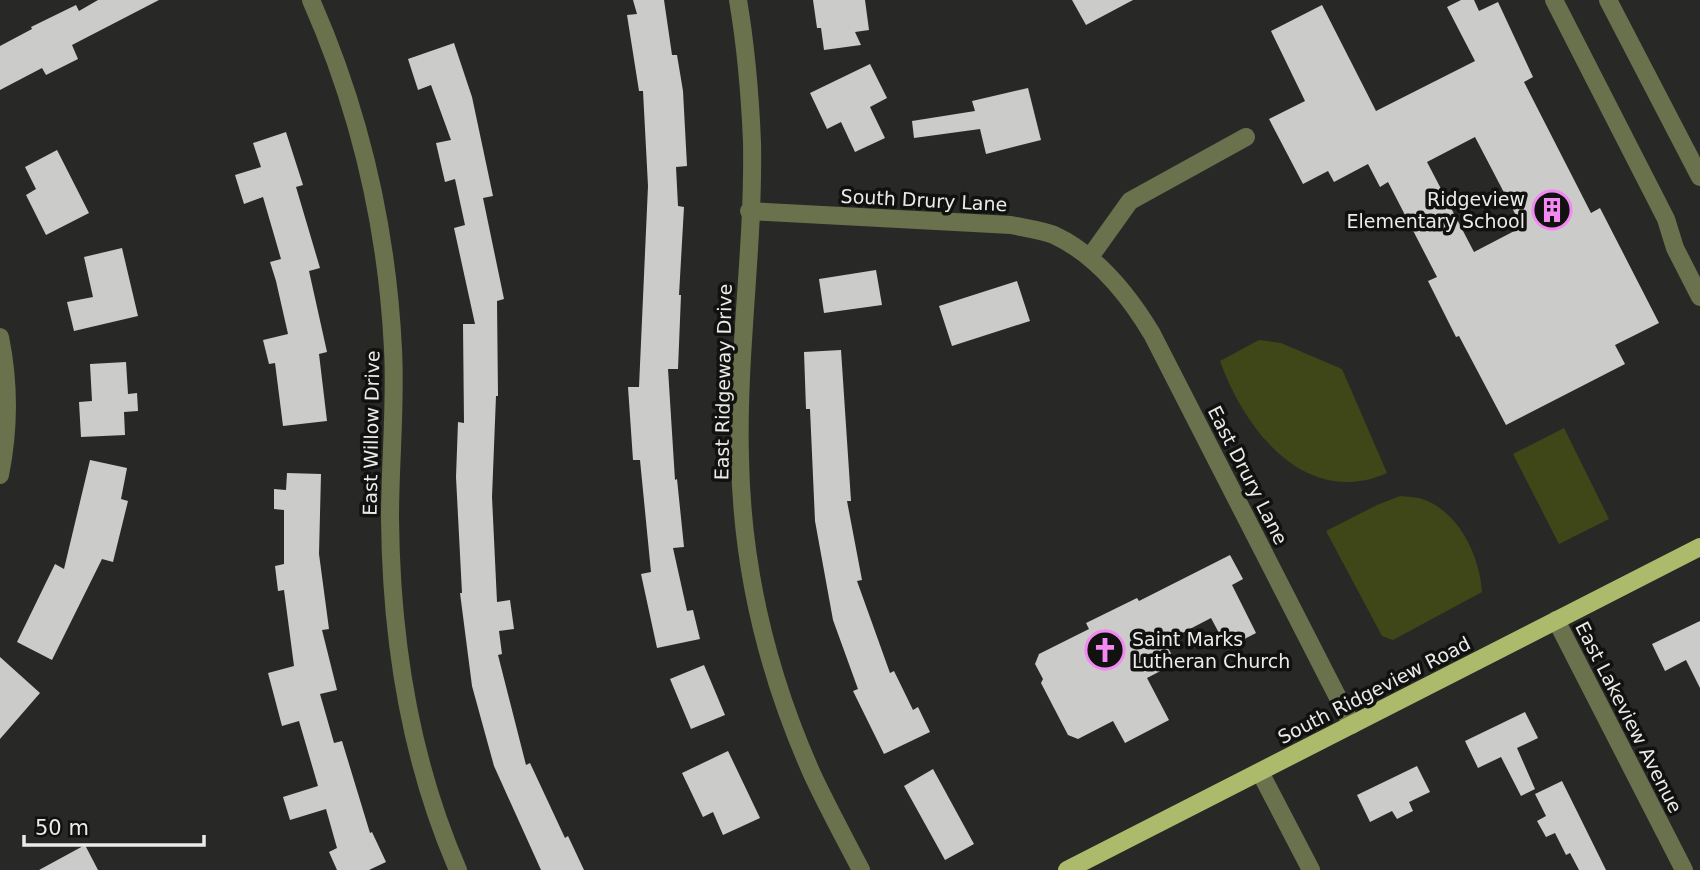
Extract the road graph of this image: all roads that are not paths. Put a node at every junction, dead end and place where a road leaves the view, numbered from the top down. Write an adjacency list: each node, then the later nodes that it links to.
1 (311, 0): 16 (street, East Willow Drive)
2 (738, 0): 7 (street, East Ridgeway Drive)
3 (1554, 0): 9 (street)
4 (1608, 0): 6 (street)
5 (1246, 137): 8 (street)
6 (1700, 177)
7 (749, 212): 8 (street, South Drury Lane); 17 (street, East Ridgeway Drive)
8 (1090, 257): 14 (street, East Drury Lane)
9 (1700, 297)
10 (0, 337): 11 (street)
11 (0, 475)
12 (1700, 547): 13 (main road, South Ridgeview Road)
13 (1556, 620): 14 (main road, South Ridgeview Road); 20 (street, East Lakeview Avenue)
14 (1352, 725): 15 (main road, South Ridgeview Road)
15 (1260, 772): 18 (main road, South Ridgeview Road); 19 (street)
16 (458, 870)
17 (861, 870)
18 (1067, 870)
19 (1311, 870)
20 (1684, 870)

